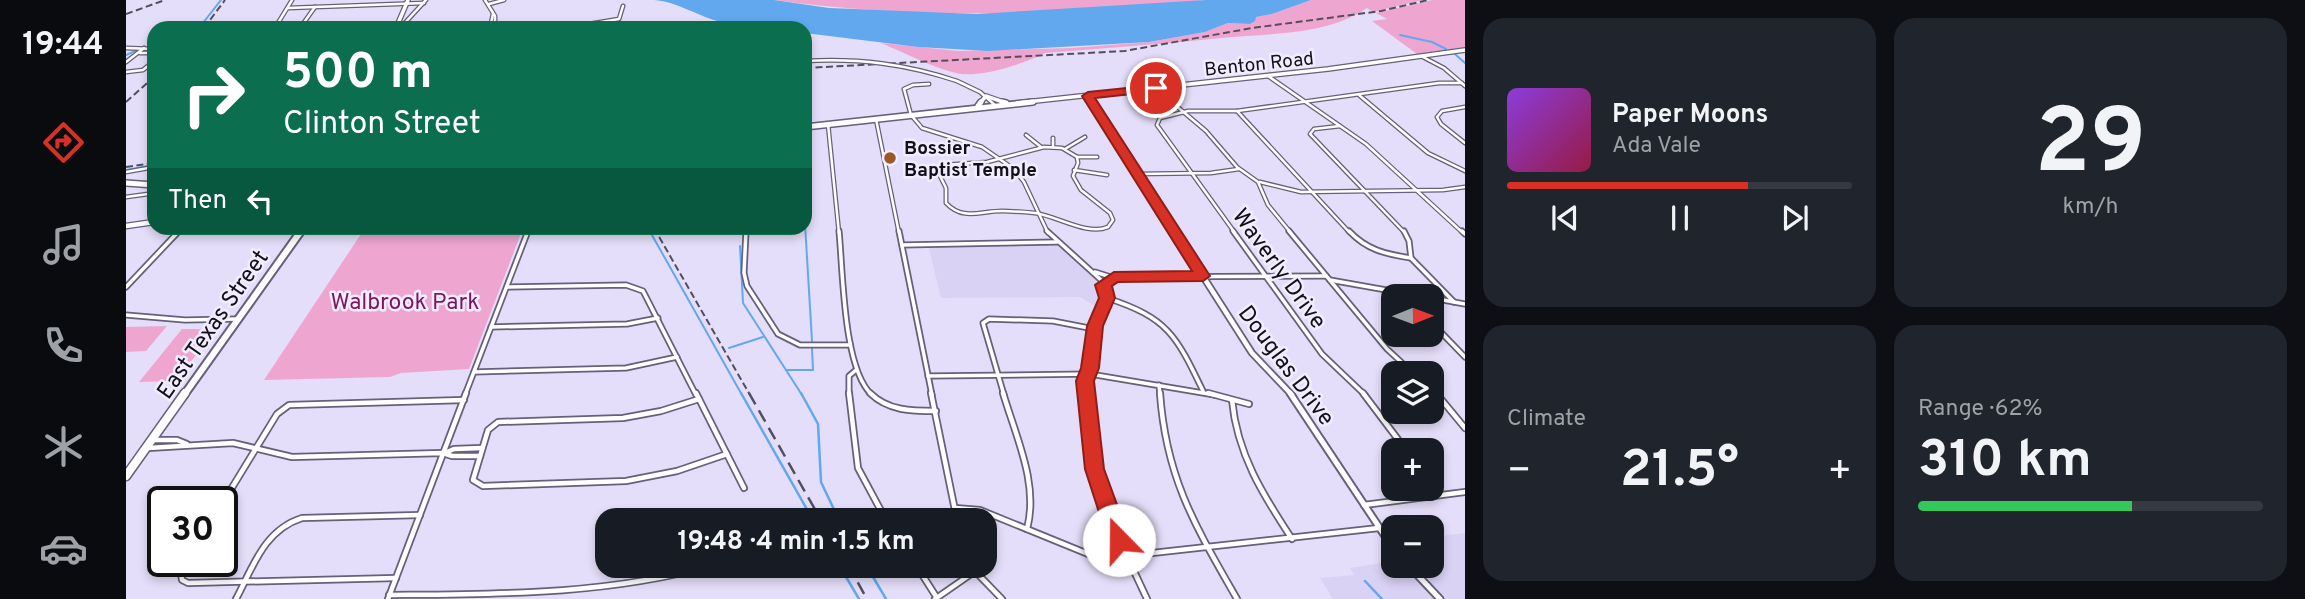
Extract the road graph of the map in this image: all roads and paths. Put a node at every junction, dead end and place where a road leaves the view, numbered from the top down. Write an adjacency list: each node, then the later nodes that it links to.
1 (292, 0): 11 (street)
2 (357, 0): 8 (street)
3 (485, 0): 7 (street)
4 (504, 0): 7 (street)
5 (425, 1): 6 (street); 16 (street)
6 (408, 2): 8 (street); 15 (main road)
7 (489, 4): 12 (street)
8 (353, 5): 10 (street)
9 (623, 6): 19 (street)
10 (315, 7): 11 (street); 14 (street)
11 (288, 8): 13 (street)
12 (493, 14): 17 (street); 18 (street)
13 (280, 21)
14 (305, 21)
15 (400, 21)
16 (406, 21)
17 (492, 21)
18 (494, 21)
19 (607, 21)
20 (126, 48): 21 (street)
21 (144, 48): 22 (street); 25 (street)
22 (147, 49)
23 (1465, 50): 26 (main road, Benton Road)
24 (147, 52): 25 (street)
25 (138, 53): 28 (street)
26 (1421, 56): 31 (main road, Benton Road); 33 (street)
27 (812, 60): 35 (street, bridge)
28 (126, 62)
29 (147, 66): 30 (street)
30 (126, 72)
31 (1268, 76): 34 (main road, Benton Road); 38 (street)
32 (929, 84): 45 (street)
33 (1464, 85): 37 (street)
34 (1156, 88): 36 (main road, Benton Road); 44 (street)
35 (986, 96): 39 (main road); 40 (street); 42 (main road)
36 (1088, 96): 39 (main road, Benton Road); 66 (street, Douglas Drive)
37 (1359, 96): 38 (street); 63 (street)
38 (1306, 102): 43 (street); 49 (street)
39 (1015, 104): 40 (main road, Benton Road)
40 (996, 106): 42 (main road, Benton Road)
41 (1465, 107): 53 (street)
42 (973, 108): 45 (main road, Benton Road)
43 (1237, 111): 44 (street); 75 (street)
44 (1184, 112): 61 (street); 65 (street, Waverly Drive)
45 (911, 115): 46 (main road, Benton Road); 59 (street)
46 (876, 119): 47 (main road, Benton Road); 87 (street)
47 (828, 124): 48 (main road, Benton Road); 108 (street)
48 (812, 125)
49 (1340, 126): 72 (street); 74 (street)
50 (1026, 135): 55 (street)
51 (1085, 137): 56 (street)
52 (1053, 138): 54 (street)
53 (1465, 143)
54 (1053, 146): 55 (street); 56 (street)
55 (1042, 148): 59 (street)
56 (1065, 149): 57 (street)
57 (1077, 157): 58 (street); 62 (street)
58 (1097, 157)
59 (1002, 159): 78 (street); 78 (street)
60 (147, 168): 64 (street)
61 (1239, 169): 65 (street); 69 (street)
62 (1074, 170): 67 (street); 78 (street)
63 (1465, 171)
64 (126, 172)
65 (1189, 173): 66 (street); 90 (street, Waverly Drive)
66 (1137, 174): 91 (street, Douglas Drive)
67 (1107, 175)
68 (126, 182): 70 (main road)
69 (1258, 182): 75 (street); 93 (street)
70 (147, 184)
71 (1464, 188): 72 (street)
72 (1418, 190): 74 (street); 81 (street)
73 (130, 191): 77 (street)
74 (1366, 191): 75 (street); 88 (street)
75 (1312, 192): 88 (street)
76 (147, 194): 77 (street)
77 (126, 196)
78 (1038, 215): 86 (street)
79 (147, 223): 80 (main road)
80 (126, 226)
81 (1465, 234)
82 (175, 235): 95 (street)
83 (298, 235): 104 (main road, East Texas Street)
84 (526, 235): 96 (street)
85 (746, 235): 108 (street)
86 (1057, 242): 87 (street); 89 (street)
87 (902, 245): 116 (street)
88 (1411, 258): 100 (street)
89 (1093, 271): 92 (street); 94 (street)
90 (1264, 275): 91 (street); 93 (street); 126 (street, Waverly Drive)
91 (1203, 276): 92 (street); 140 (street, Douglas Drive)
92 (1114, 277): 94 (street)
93 (1328, 278): 97 (street); 111 (street)
94 (1103, 285): 98 (street)
95 (126, 287)
96 (507, 287): 103 (street); 105 (street)
97 (1381, 289)
98 (1107, 298): 106 (street); 118 (street)
99 (1444, 300): 100 (street)
100 (1454, 302): 101 (street)
101 (1465, 304)
102 (126, 315): 104 (street)
103 (658, 318): 105 (street); 109 (street)
104 (236, 319): 127 (main road, East Texas Street)
105 (491, 327): 113 (street)
106 (1094, 329): 114 (street); 115 (street)
107 (1444, 335): 110 (street)
108 (850, 345): 112 (street)
109 (677, 356): 113 (street); 119 (street)
110 (1465, 357)
111 (1400, 361)
112 (856, 370): 124 (street); 141 (street)
113 (474, 372): 120 (street)
114 (1087, 374): 115 (street); 117 (street); 149 (street)
115 (998, 375): 116 (street); 146 (street)
116 (928, 376): 124 (street)
117 (1158, 385): 118 (street); 148 (street)
118 (1203, 392): 121 (street)
119 (699, 399): 131 (street); 133 (street)
120 (464, 400): 129 (street); 132 (street)
121 (1232, 400): 123 (street); 147 (street)
122 (1444, 403): 125 (street)
123 (1249, 404)
124 (936, 411): 142 (street)
125 (1465, 428)
126 (1397, 438)
127 (152, 440): 128 (street); 130 (main road, East Texas Street)
128 (187, 444): 129 (street); 130 (street)
129 (257, 447): 132 (street); 135 (street)
130 (145, 449): 134 (main road, East Texas Street)
131 (481, 452): 132 (street); 133 (street)
132 (443, 453): 143 (street)
133 (727, 454): 136 (street)
134 (126, 475)
135 (233, 486)
136 (744, 488)
137 (1465, 492): 138 (street)
138 (1444, 494)
139 (1394, 501): 140 (street)
140 (1364, 505): 145 (street, Douglas Drive)
141 (880, 508)
142 (955, 508)
143 (420, 515): 151 (street); 157 (street)
144 (997, 517): 146 (street)
145 (1380, 528): 147 (street)
146 (1027, 530): 149 (street)
147 (1292, 539): 148 (street)
148 (1208, 548): 149 (street); 165 (street)
149 (1127, 556): 164 (street)
150 (181, 577): 157 (street)
151 (396, 578): 157 (street); 159 (street)
152 (657, 578): 158 (street)
153 (924, 578): 160 (street)
154 (965, 578): 160 (street)
155 (980, 578): 163 (street)
156 (1420, 578): 166 (street)
157 (245, 582): 161 (street)
158 (540, 591): 159 (street); 162 (street)
159 (388, 597)
160 (936, 598)
161 (236, 599)
162 (538, 599)
163 (1002, 599)
164 (1147, 599)
165 (1237, 599)
166 (1440, 599)

